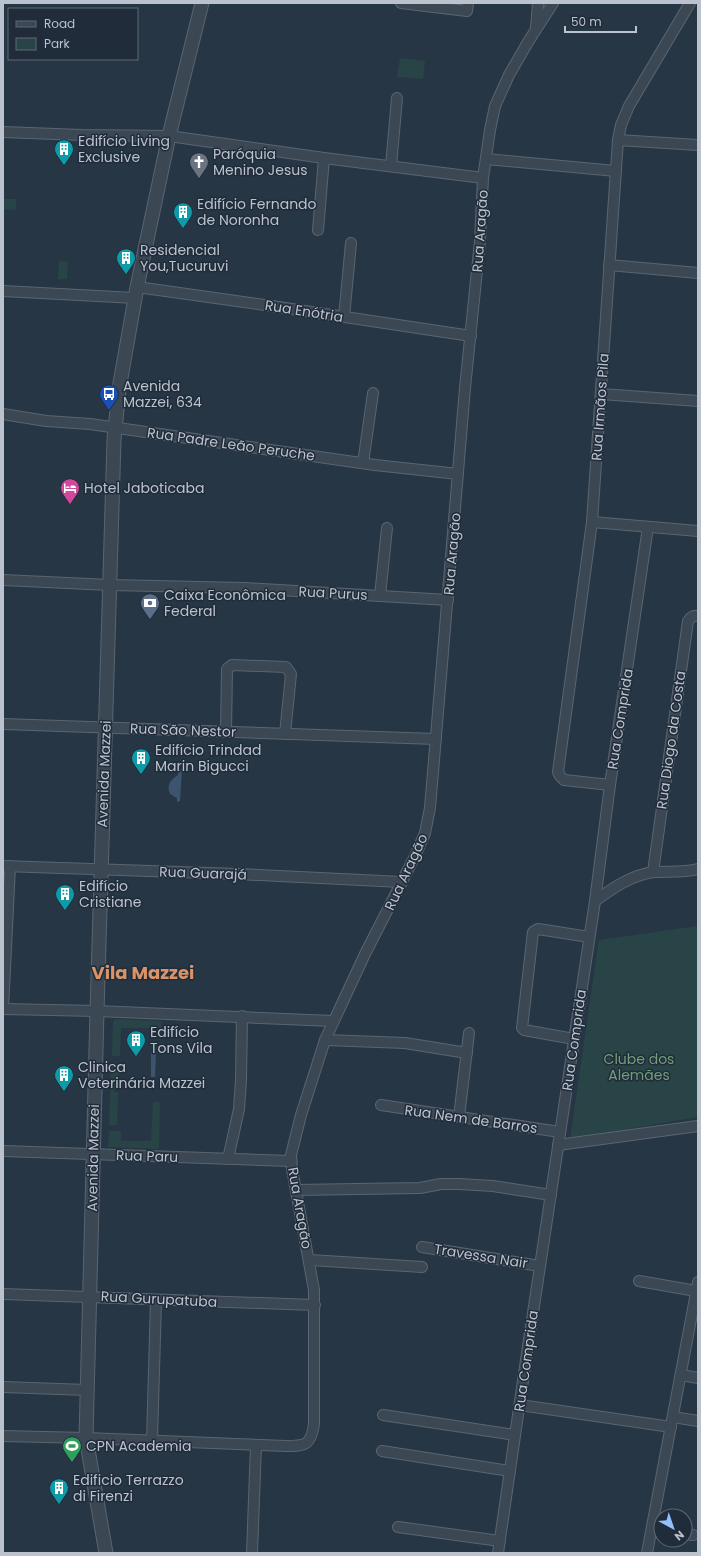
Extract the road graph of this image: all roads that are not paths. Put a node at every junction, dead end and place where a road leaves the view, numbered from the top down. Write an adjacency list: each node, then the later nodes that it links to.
1 (202, 3): 10 (street, Avenida Mazzei)
2 (400, 3): 6 (street)
3 (538, 3): 7 (street)
4 (553, 3): 7 (street, Rua Aragão)
5 (690, 3): 11 (street, Rua Irmãos Pìla)
6 (468, 7)
7 (536, 30): 14 (street, Rua Aragão)
8 (397, 98): 15 (street)
9 (3, 132): 10 (street)
10 (169, 136): 13 (street); 23 (street, Avenida Mazzei)
11 (618, 140): 12 (street); 16 (street, Rua Irmãos Pìla)
12 (698, 145)
13 (324, 158): 15 (street); 18 (street)
14 (486, 159): 16 (street); 17 (street, Rua Aragão)
15 (391, 166): 17 (street)
16 (616, 171): 20 (street, Rua Irmãos Pìla)
17 (483, 178): 25 (street, Rua Aragão)
18 (318, 230)
19 (351, 243): 24 (street)
20 (609, 265): 21 (street); 27 (street, Rua Irmãos Pìla)
21 (698, 273)
22 (3, 291): 23 (street, Rua Enótria)
23 (136, 292): 24 (street, Rua Enótria); 30 (street, Avenida Mazzei)
24 (344, 317): 25 (street, Rua Enótria)
25 (471, 336): 32 (street, Rua Aragão)
26 (373, 393): 31 (street)
27 (601, 394): 28 (street); 33 (street, Rua Irmãos Pìla)
28 (698, 401)
29 (3, 414): 30 (street, Rua Padre Leão Peruche)
30 (115, 428): 31 (street, Rua Padre Leão Peruche); 38 (street, Avenida Mazzei)
31 (363, 463): 32 (street, Rua Padre Leão Peruche)
32 (458, 474): 40 (street, Rua Aragão)
33 (592, 522): 34 (street); 47 (street, Rua Irmãos Pìla)
34 (648, 527): 36 (street); 47 (street, Rua Comprida)
35 (387, 528): 39 (street)
36 (698, 531)
37 (3, 580): 38 (street, Rua Purus)
38 (110, 586): 39 (street, Rua Purus); 43 (street, Avenida Mazzei)
39 (380, 596): 40 (street, Rua Purus)
40 (448, 600): 46 (street, Rua Aragão)
41 (698, 616): 51 (street, Rua Diogo da Costa)
42 (3, 724): 43 (street, Rua São Nestor)
43 (106, 727): 44 (street, Rua São Nestor); 50 (street, Avenida Mazzei)
44 (226, 732): 45 (street, Rua São Nestor); 45 (street)
45 (285, 734): 46 (street, Rua São Nestor)
46 (436, 739): 52 (street, Rua Aragão)
47 (610, 785): 53 (street, Rua Comprida)
48 (7, 866): 50 (street, Rua Guarajá); 55 (street)
49 (698, 869): 51 (street)
50 (101, 870): 52 (street, Rua Guarajá); 56 (street, Avenida Mazzei)
51 (653, 872): 53 (street)
52 (402, 882): 58 (street, Rua Aragão)
53 (595, 902): 54 (street, Rua Comprida)
54 (589, 937): 60 (street, Rua Comprida); 60 (street)
55 (3, 1009): 56 (street)
56 (97, 1010): 57 (street); 69 (street, Avenida Mazzei)
57 (242, 1016): 58 (street); 70 (street)
58 (333, 1021): 61 (street, Rua Aragão)
59 (469, 1033): 62 (street)
60 (574, 1039): 66 (street, Rua Comprida)
61 (325, 1040): 62 (street); 71 (street, Rua Aragão)
62 (467, 1053): 64 (street)
63 (382, 1106): 64 (street, Rua Nem de Barros)
64 (459, 1117): 66 (street, Rua Nem de Barros)
65 (698, 1126): 67 (street)
66 (560, 1132): 67 (street, Rua Comprida)
67 (558, 1145): 73 (street, Rua Comprida)
68 (3, 1151): 69 (street, Rua Paru)
69 (94, 1154): 70 (street, Rua Paru); 81 (street, Avenida Mazzei)
70 (228, 1159): 71 (street, Rua Paru)
71 (292, 1161): 72 (street, Rua Aragão)
72 (296, 1190): 73 (street); 75 (street, Rua Aragão)
73 (551, 1195): 76 (street, Rua Comprida)
74 (422, 1247): 76 (street, Travessa Nair)
75 (310, 1260): 77 (street); 83 (street, Rua Aragão)
76 (540, 1266): 88 (street, Rua Comprida)
77 (422, 1267)
78 (639, 1281): 79 (street)
79 (697, 1286): 84 (street)
80 (3, 1294): 81 (street, Rua Gurupatuba)
81 (90, 1296): 82 (street, Rua Gurupatuba); 87 (street, Avenida Mazzei)
82 (156, 1300): 83 (street, Rua Gurupatuba); 96 (street)
83 (315, 1305): 97 (street, Rua Aragão)
84 (681, 1375): 85 (street); 90 (street)
85 (698, 1378)
86 (3, 1387): 87 (street)
87 (87, 1390): 95 (street, Avenida Mazzei)
88 (520, 1405): 92 (street); 93 (street, Rua Comprida)
89 (383, 1415): 93 (street)
90 (673, 1417): 91 (street); 92 (street)
91 (698, 1421)
92 (671, 1427): 100 (street)
93 (516, 1435): 99 (street, Rua Comprida)
94 (3, 1436): 95 (street, Rua Aragão)
95 (86, 1438): 96 (street, Rua Aragão); 104 (street, Avenida Mazzei)
96 (152, 1442): 97 (street, Rua Aragão)
97 (256, 1445): 105 (street)
98 (382, 1451): 99 (street)
99 (510, 1471): 103 (street, Rua Comprida)
100 (659, 1508)
101 (398, 1526): 103 (street)
102 (653, 1536): 107 (street)
103 (500, 1541): 106 (street, Rua Comprida)
104 (106, 1553)
105 (252, 1553)
106 (498, 1553)
107 (647, 1553)

